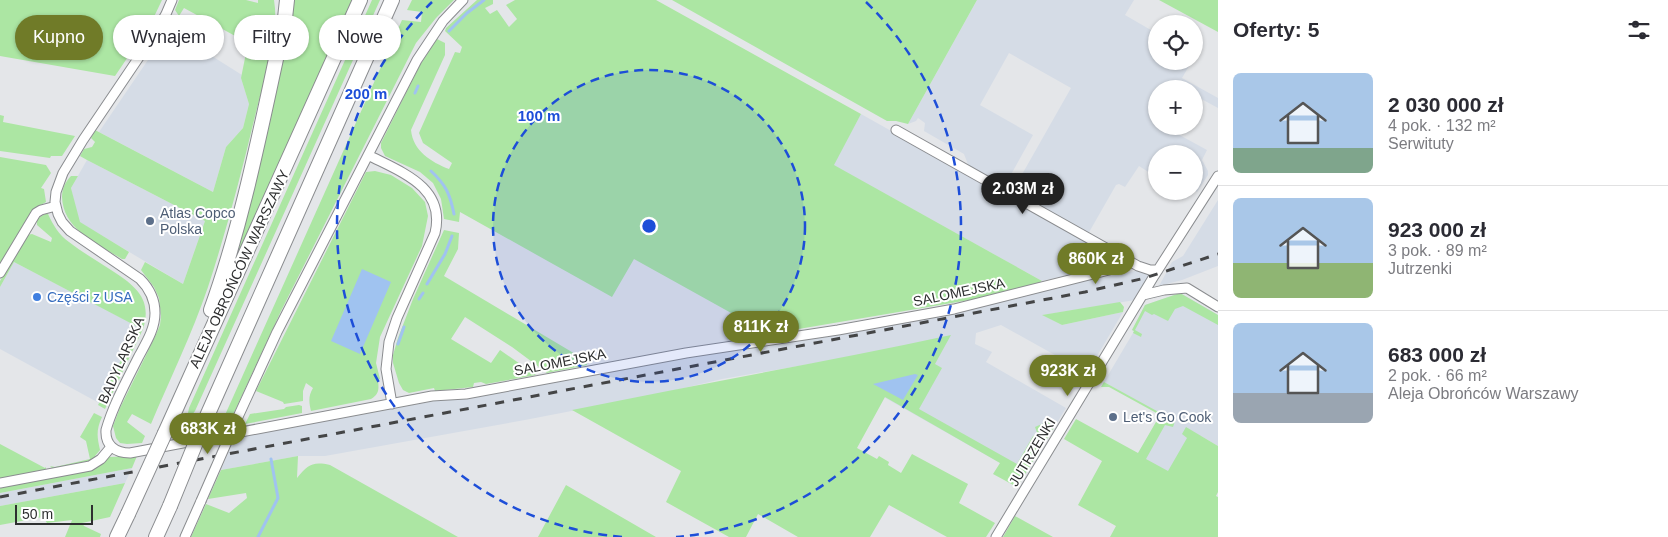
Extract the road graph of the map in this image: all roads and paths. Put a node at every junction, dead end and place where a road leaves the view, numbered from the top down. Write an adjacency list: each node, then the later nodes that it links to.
1 (172, 0): 13 (street)
2 (282, 0): 7 (main road)
3 (287, 0): 8 (main road)
4 (360, 0): 19 (main road, ALEJA OBROŃCÓW WARSZAWY)
5 (392, 0): 24 (main road, bridge)
6 (463, 0): 11 (street)
7 (284, 15)
8 (285, 15)
9 (275, 60): 19 (main road)
10 (896, 130): 14 (street)
11 (368, 156): 20 (street); 25 (street, bridge)
12 (1218, 176): 15 (street, JUTRZENKI)
13 (56, 206): 16 (street); 21 (street, BADYLARSKA)
14 (1130, 262): 15 (street); 20 (street, SALOMEJSKA)
15 (1158, 270): 17 (street, JUTRZENKI)
16 (0, 273)
17 (1143, 295): 18 (street); 26 (street, JUTRZENKI)
18 (1218, 307)
19 (182, 391): 23 (main road, ALEJA OBROŃCÓW WARSZAWY, bridge)
20 (392, 404): 21 (street, SALOMEJSKA)
21 (111, 447): 22 (street)
22 (0, 483)
23 (117, 537)
24 (156, 537)
25 (185, 537)
26 (996, 537)

